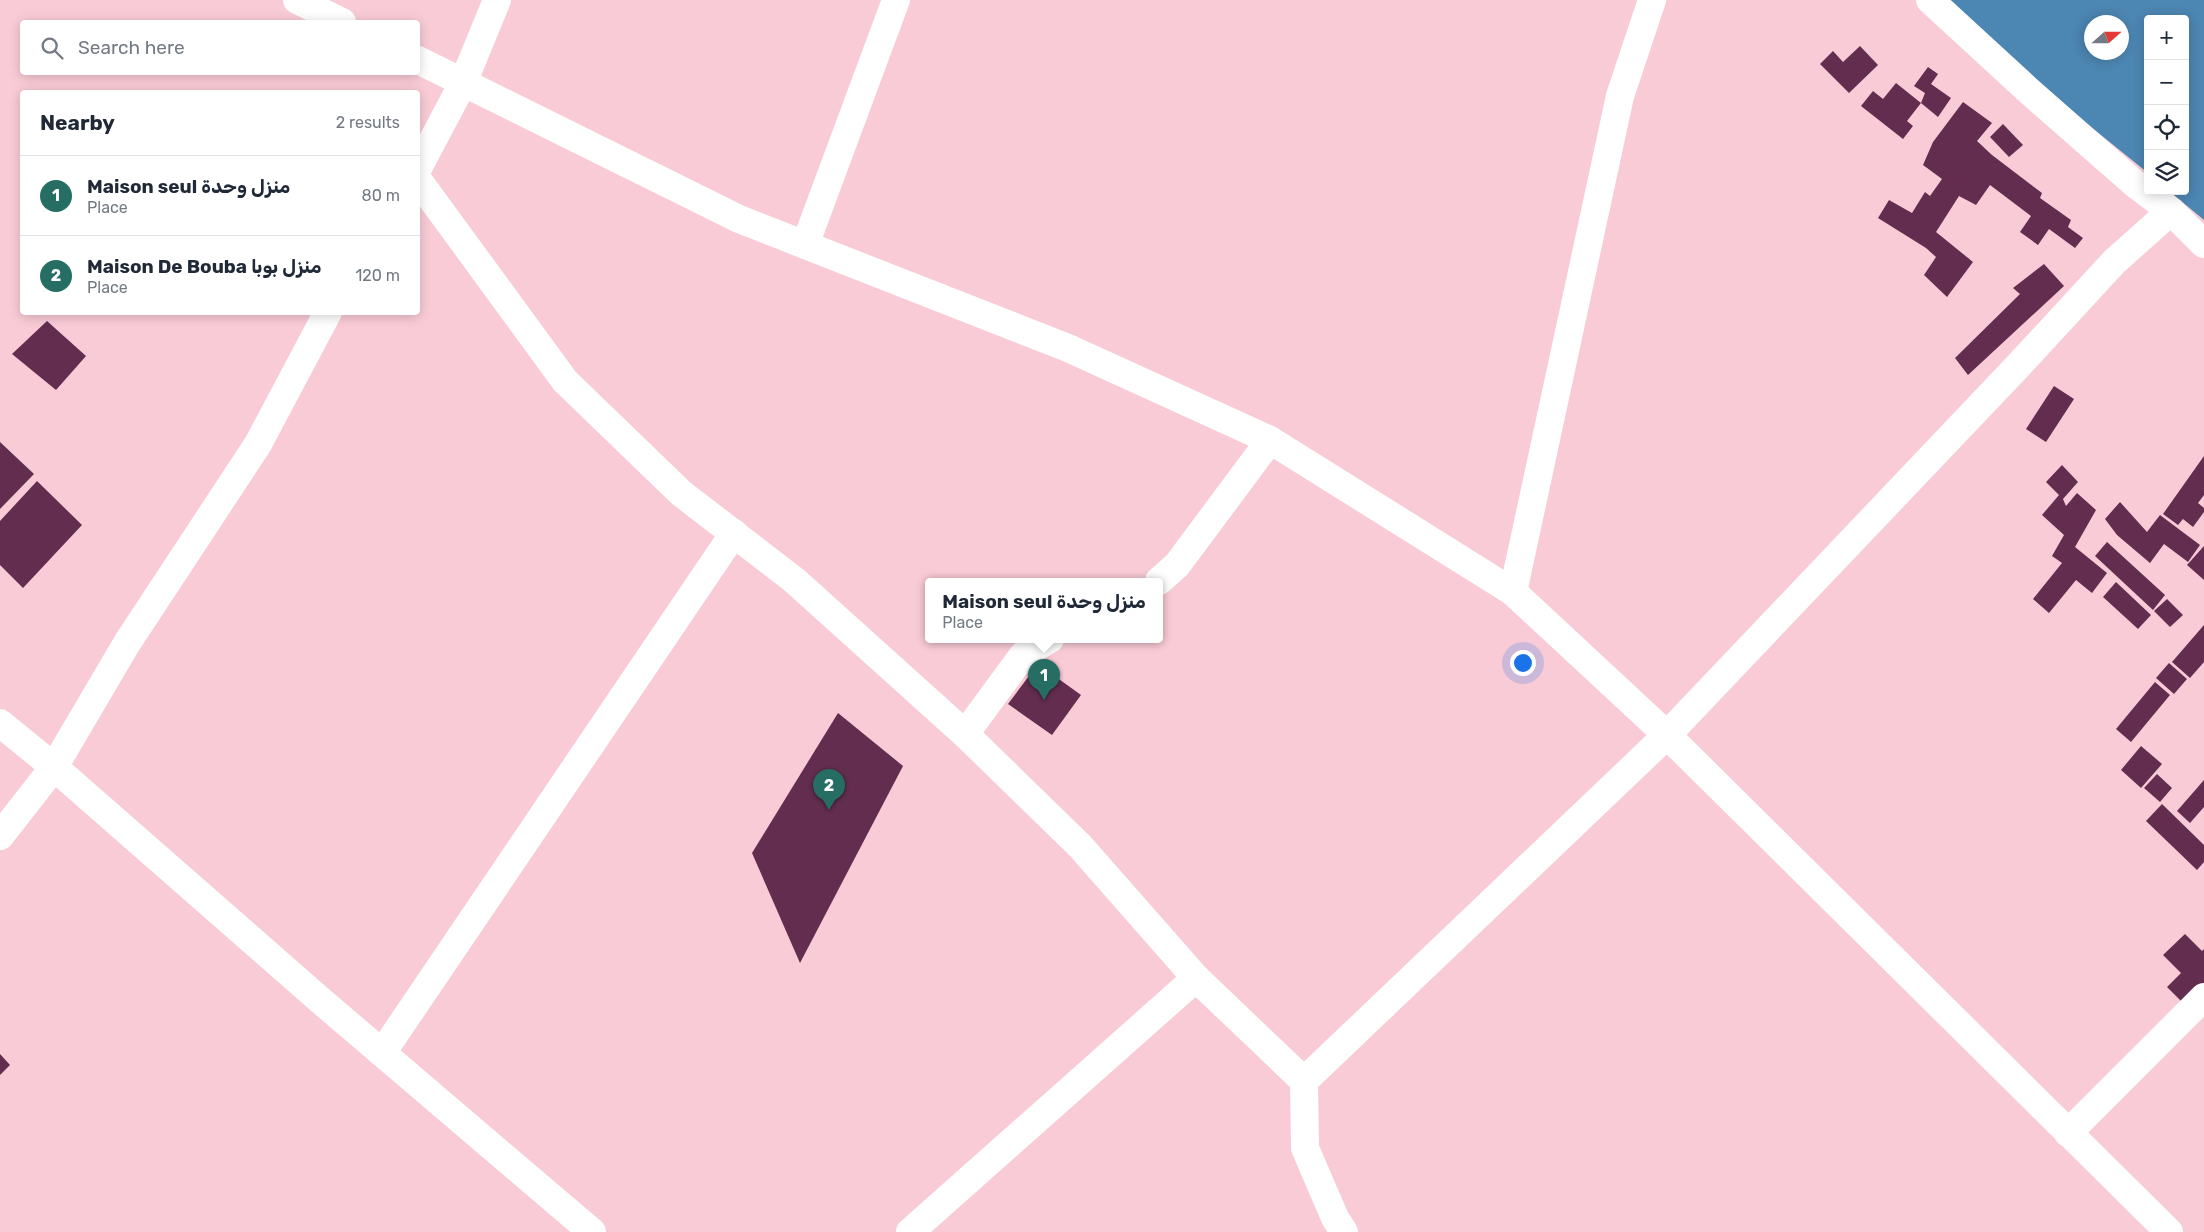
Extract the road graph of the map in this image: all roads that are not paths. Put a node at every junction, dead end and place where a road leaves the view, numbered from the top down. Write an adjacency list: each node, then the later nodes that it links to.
1 (297, 0): 6 (street)
2 (497, 0): 8 (street)
3 (896, 0): 13 (street)
4 (1652, 0): 18 (street)
5 (1930, 0): 11 (street)
6 (338, 20)
7 (420, 61): 8 (street)
8 (463, 83): 9 (street); 13 (street)
9 (420, 164)
10 (420, 183): 16 (street)
11 (2170, 211): 12 (street); 22 (street)
12 (2204, 244)
13 (805, 245): 15 (street)
14 (326, 315): 23 (street)
15 (1270, 440): 17 (street); 18 (street)
16 (734, 533): 21 (street); 27 (street)
17 (1163, 578)
18 (1513, 592): 22 (street)
19 (1043, 643): 21 (street)
20 (0, 723): 23 (street)
21 (965, 734): 25 (street)
22 (1667, 734): 28 (street); 29 (street)
23 (54, 767): 24 (street); 27 (street)
24 (0, 836)
25 (1196, 978): 28 (street); 31 (street)
26 (2204, 997): 29 (street)
27 (382, 1054): 30 (street)
28 (1304, 1081): 32 (street)
29 (2068, 1133): 33 (street)
30 (592, 1232)
31 (910, 1232)
32 (1344, 1232)
33 (2168, 1232)

